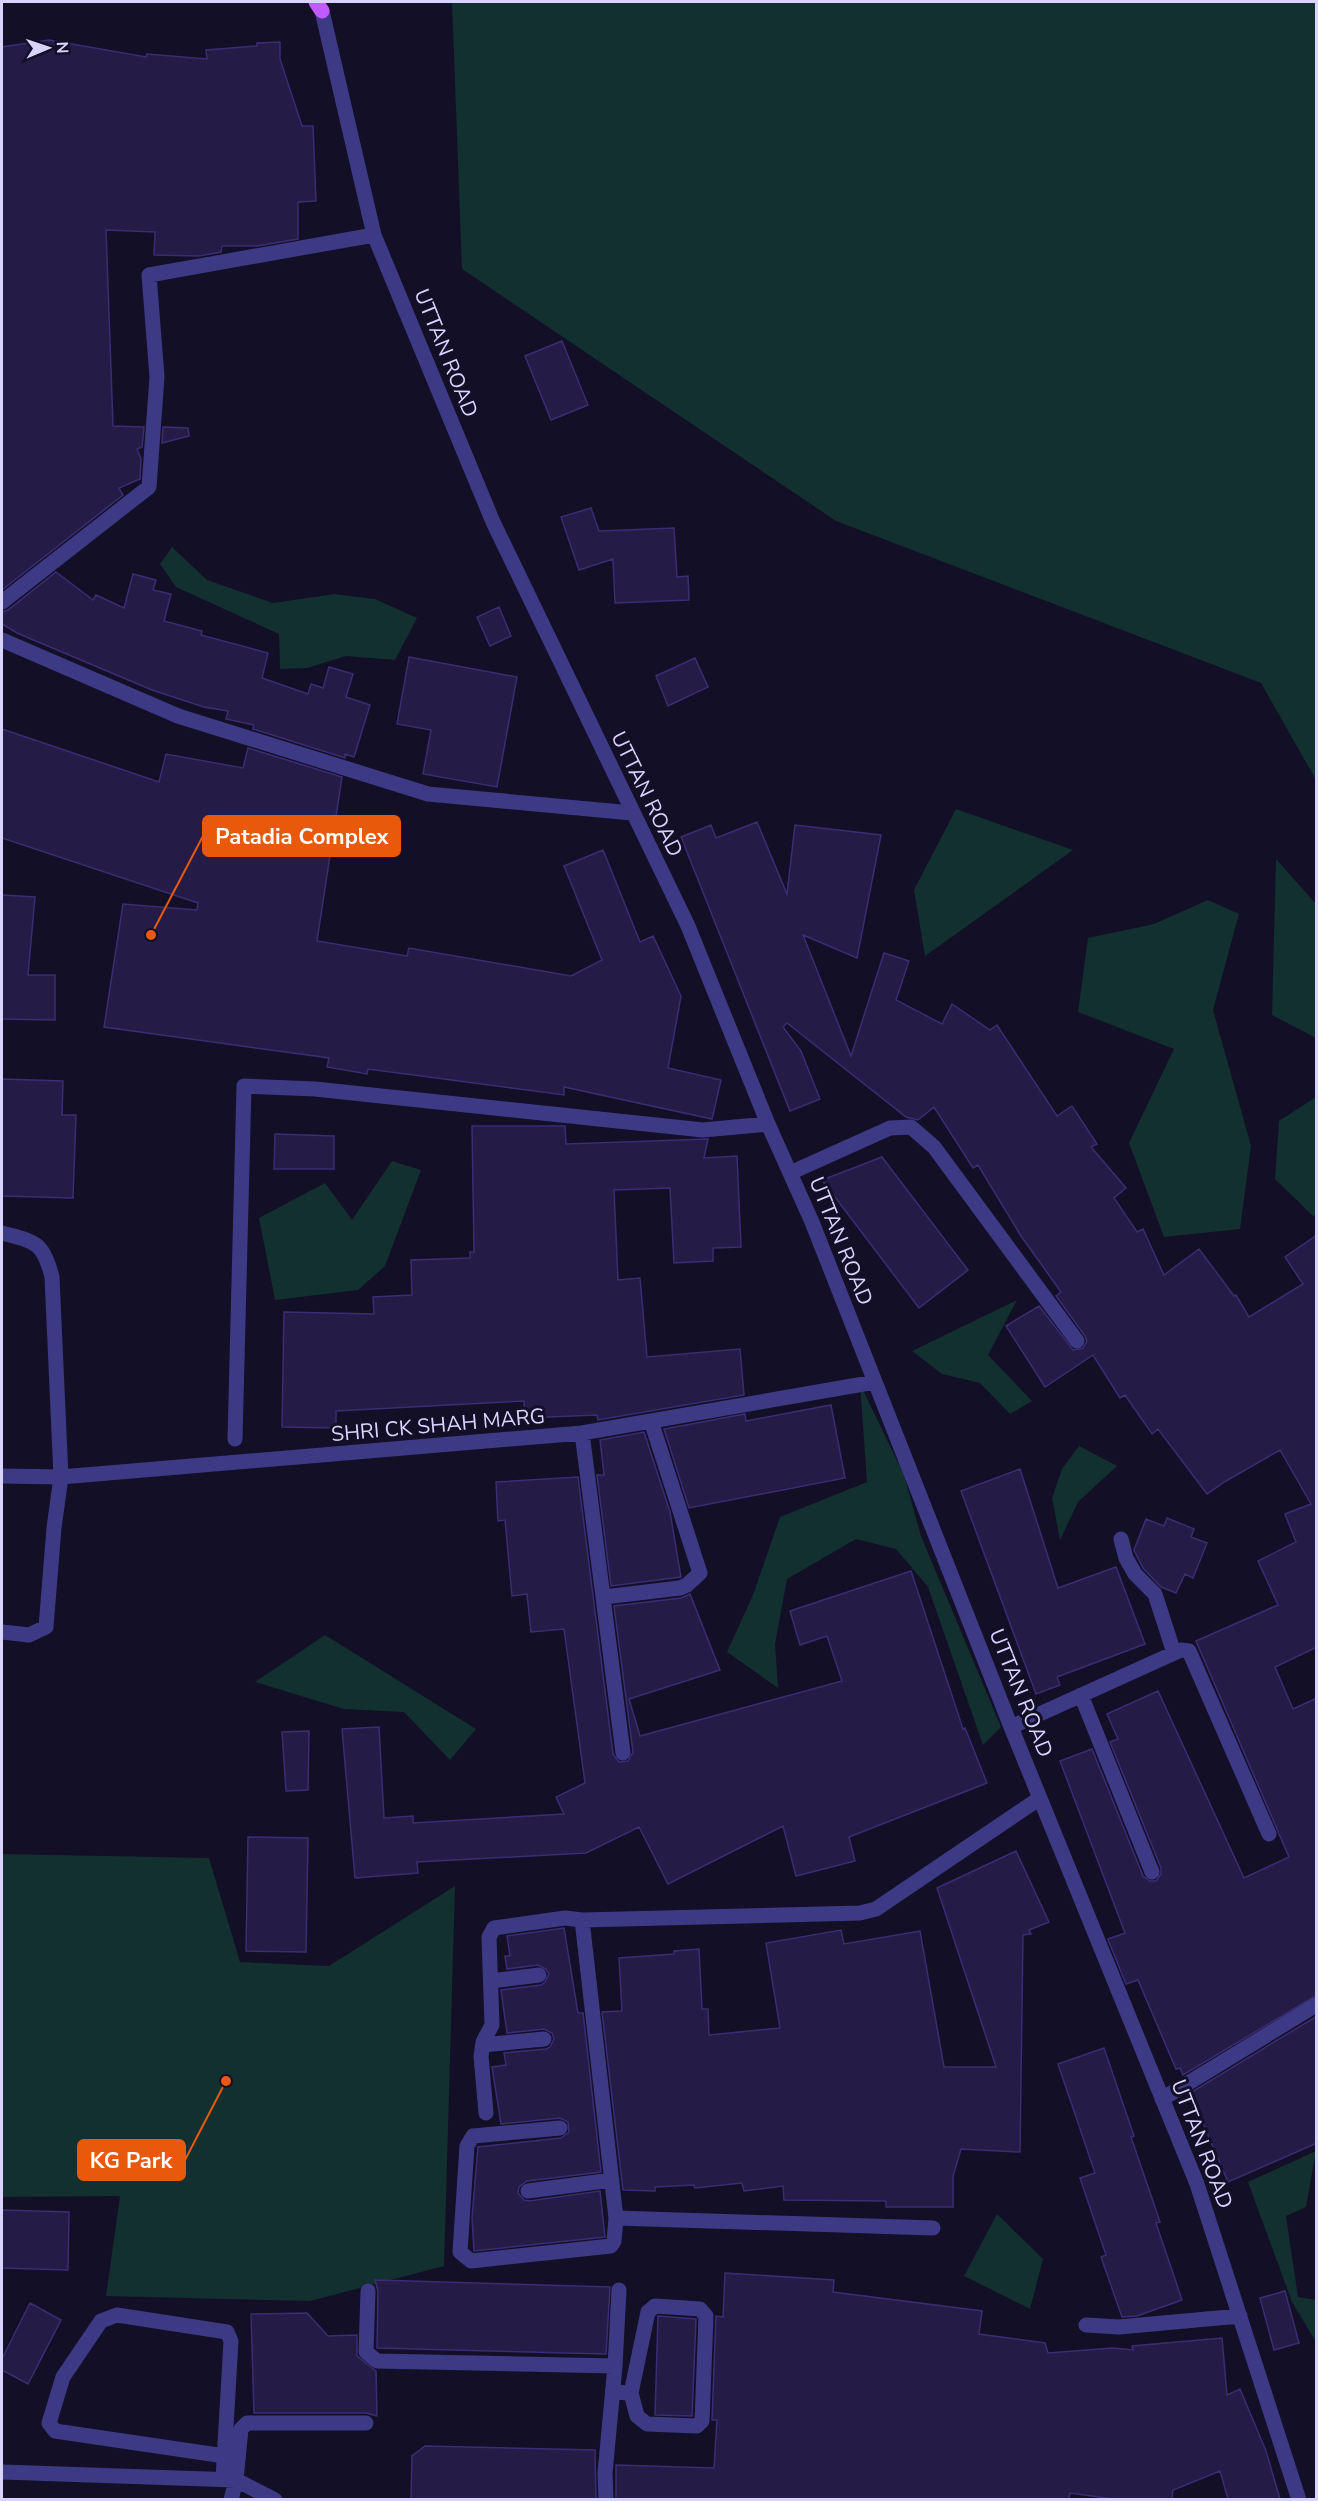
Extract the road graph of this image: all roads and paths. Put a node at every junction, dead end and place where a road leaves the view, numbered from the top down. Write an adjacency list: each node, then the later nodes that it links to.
1 (320, 5): 2 (street, UTTAN ROAD)
2 (374, 235): 3 (street); 5 (street, UTTAN ROAD)
3 (2, 602)
4 (2, 640): 5 (street)
5 (632, 813): 6 (street, UTTAN ROAD)
6 (768, 1124): 7 (street, UTTAN ROAD); 13 (street)
7 (790, 1173): 9 (street); 10 (street, UTTAN ROAD)
8 (2, 1233): 15 (street)
9 (1077, 1341)
10 (875, 1382): 11 (street, SHRI CK SHAH MARG); 21 (street, UTTAN ROAD)
11 (651, 1421): 12 (street, SHRI CK SHAH MARG); 17 (street)
12 (582, 1433): 15 (street, SHRI CK SHAH MARG); 17 (street)
13 (235, 1439)
14 (2, 1476): 15 (street, SHRI CK SHAH MARG)
15 (61, 1477): 18 (street)
16 (1121, 1539): 19 (street)
17 (604, 1597): 22 (street)
18 (2, 1632)
19 (1174, 1653): 20 (street); 24 (street)
20 (1081, 1695): 21 (street); 25 (street)
21 (1011, 1726): 23 (street, UTTAN ROAD)
22 (623, 1753)
23 (1040, 1798): 26 (street); 32 (street, UTTAN ROAD)
24 (1269, 1834)
25 (1152, 1872)
26 (582, 1920): 28 (street); 35 (street)
27 (539, 1975): 28 (street)
28 (491, 1981): 31 (street)
29 (1317, 2005): 32 (street)
30 (544, 2039): 31 (street)
31 (483, 2045): 33 (street)
32 (1162, 2099): 41 (street, UTTAN ROAD)
33 (486, 2113)
34 (560, 2128): 37 (street)
35 (612, 2180): 36 (street); 37 (street)
36 (528, 2191)
37 (616, 2218): 38 (street)
38 (933, 2228)
39 (619, 2290): 43 (street)
40 (368, 2291): 43 (street)
41 (1240, 2316): 42 (street); 53 (street, UTTAN ROAD)
42 (1086, 2325)
43 (615, 2366): 44 (street)
44 (613, 2392): 45 (street); 52 (street)
45 (631, 2392): 45 (street)
46 (366, 2423): 49 (street)
47 (218, 2455): 49 (street)
48 (2, 2472): 49 (street)
49 (230, 2479): 50 (street); 51 (street)
50 (231, 2499)
51 (275, 2499)
52 (606, 2499)
53 (1299, 2499)

